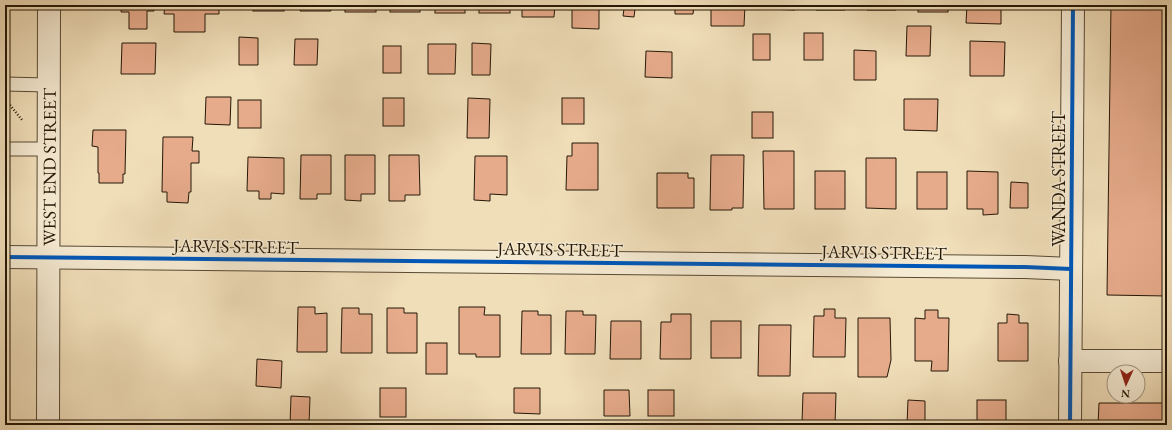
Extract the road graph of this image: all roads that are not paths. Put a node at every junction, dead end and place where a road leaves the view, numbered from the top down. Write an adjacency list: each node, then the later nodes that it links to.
1 (49, 5): 4 (street, WEST END STREET)
2 (1073, 5): 9 (street, WANDA STREET)
3 (5, 84): 4 (lane)
4 (48, 85): 5 (street, WEST END STREET)
5 (48, 149): 6 (lane); 8 (street, WEST END STREET)
6 (5, 150)
7 (5, 257): 8 (street, JARVIS STREET)
8 (48, 258): 9 (street, JARVIS STREET); 12 (street, WEST END STREET)
9 (1072, 269): 10 (street, WANDA STREET)
10 (1070, 361): 11 (street); 13 (street, WANDA STREET)
11 (1167, 361)
12 (48, 425)
13 (1070, 425)

